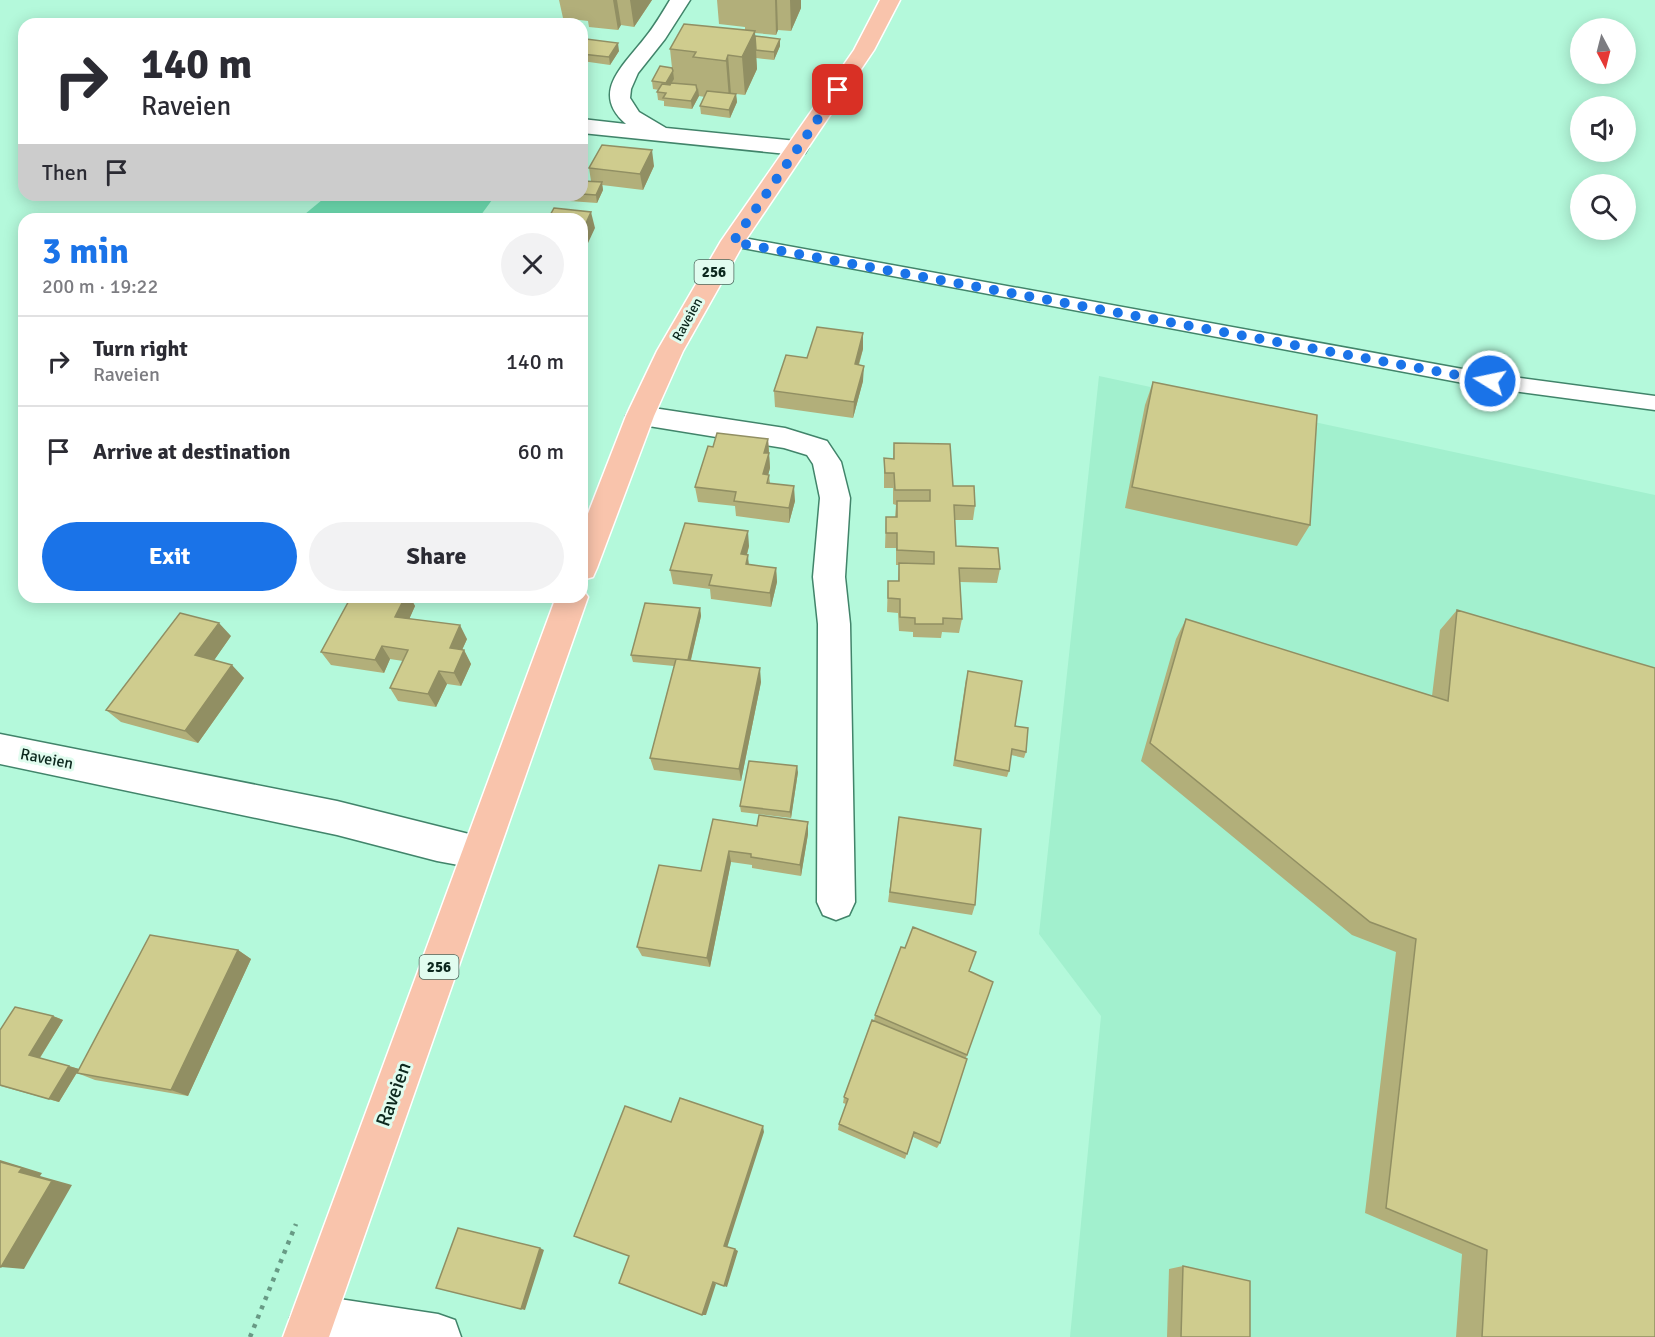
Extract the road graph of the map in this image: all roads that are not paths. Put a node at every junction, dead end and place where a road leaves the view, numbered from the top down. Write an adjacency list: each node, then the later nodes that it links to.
1 (680, 0): 4 (street)
2 (890, 0): 5 (main road, Raveien / 256)
3 (588, 127): 4 (street)
4 (659, 133): 5 (street)
5 (797, 148): 6 (main road, Raveien / 256)
6 (733, 242): 7 (lane); 8 (main road, Raveien / 256)
7 (1655, 403)
8 (640, 416): 9 (main road, Raveien / 256); 14 (street)
9 (591, 520): 10 (main road, Raveien / 256)
10 (588, 536)
11 (570, 603): 13 (main road, Raveien / 256)
12 (0, 749): 13 (street, Raveien)
13 (480, 852): 15 (main road, Raveien / 256)
14 (836, 902)
15 (310, 1328): 16 (street)
16 (438, 1337)

